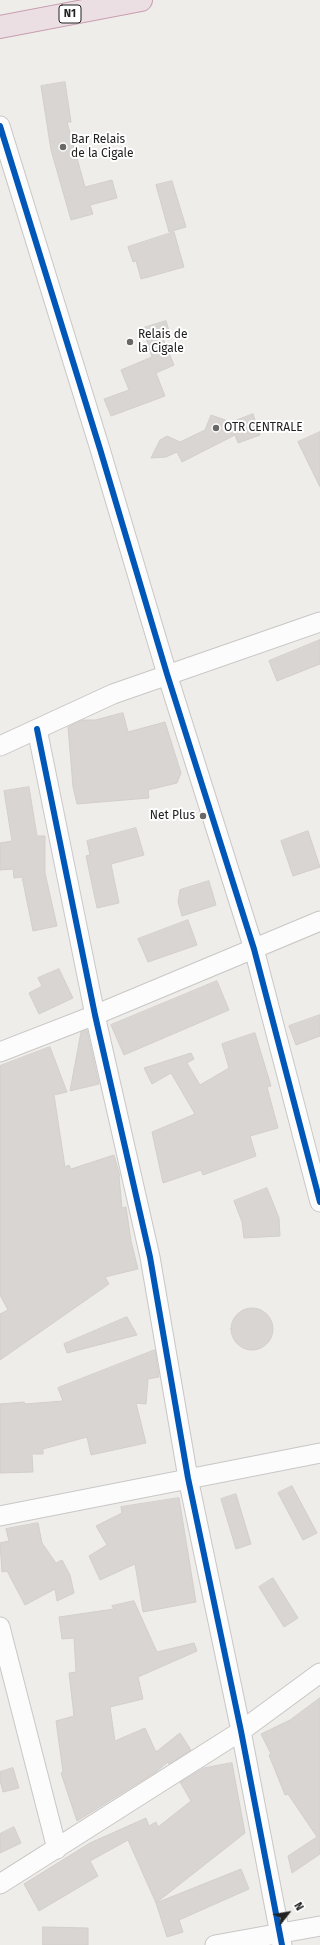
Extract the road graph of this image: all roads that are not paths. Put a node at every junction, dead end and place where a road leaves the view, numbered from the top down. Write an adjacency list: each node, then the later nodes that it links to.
1 (141, 0): 2 (highway, N1)
2 (0, 27)
3 (0, 126): 5 (street)
4 (320, 622): 5 (street)
5 (167, 674): 6 (street); 9 (street)
6 (37, 729): 7 (street); 10 (street)
7 (0, 746)
8 (320, 921): 9 (street)
9 (254, 949): 10 (street); 12 (street)
10 (95, 1015): 11 (street); 14 (street)
11 (0, 1052)
12 (320, 1202)
13 (320, 1453): 14 (street)
14 (188, 1478): 15 (street); 18 (street)
15 (0, 1516)
16 (0, 1627): 19 (street)
17 (320, 1673): 18 (street)
18 (241, 1731): 19 (street); 22 (street)
19 (57, 1849): 20 (street)
20 (0, 1884)
21 (320, 1926): 22 (street)
22 (281, 1939): 23 (street)
23 (215, 1945)

